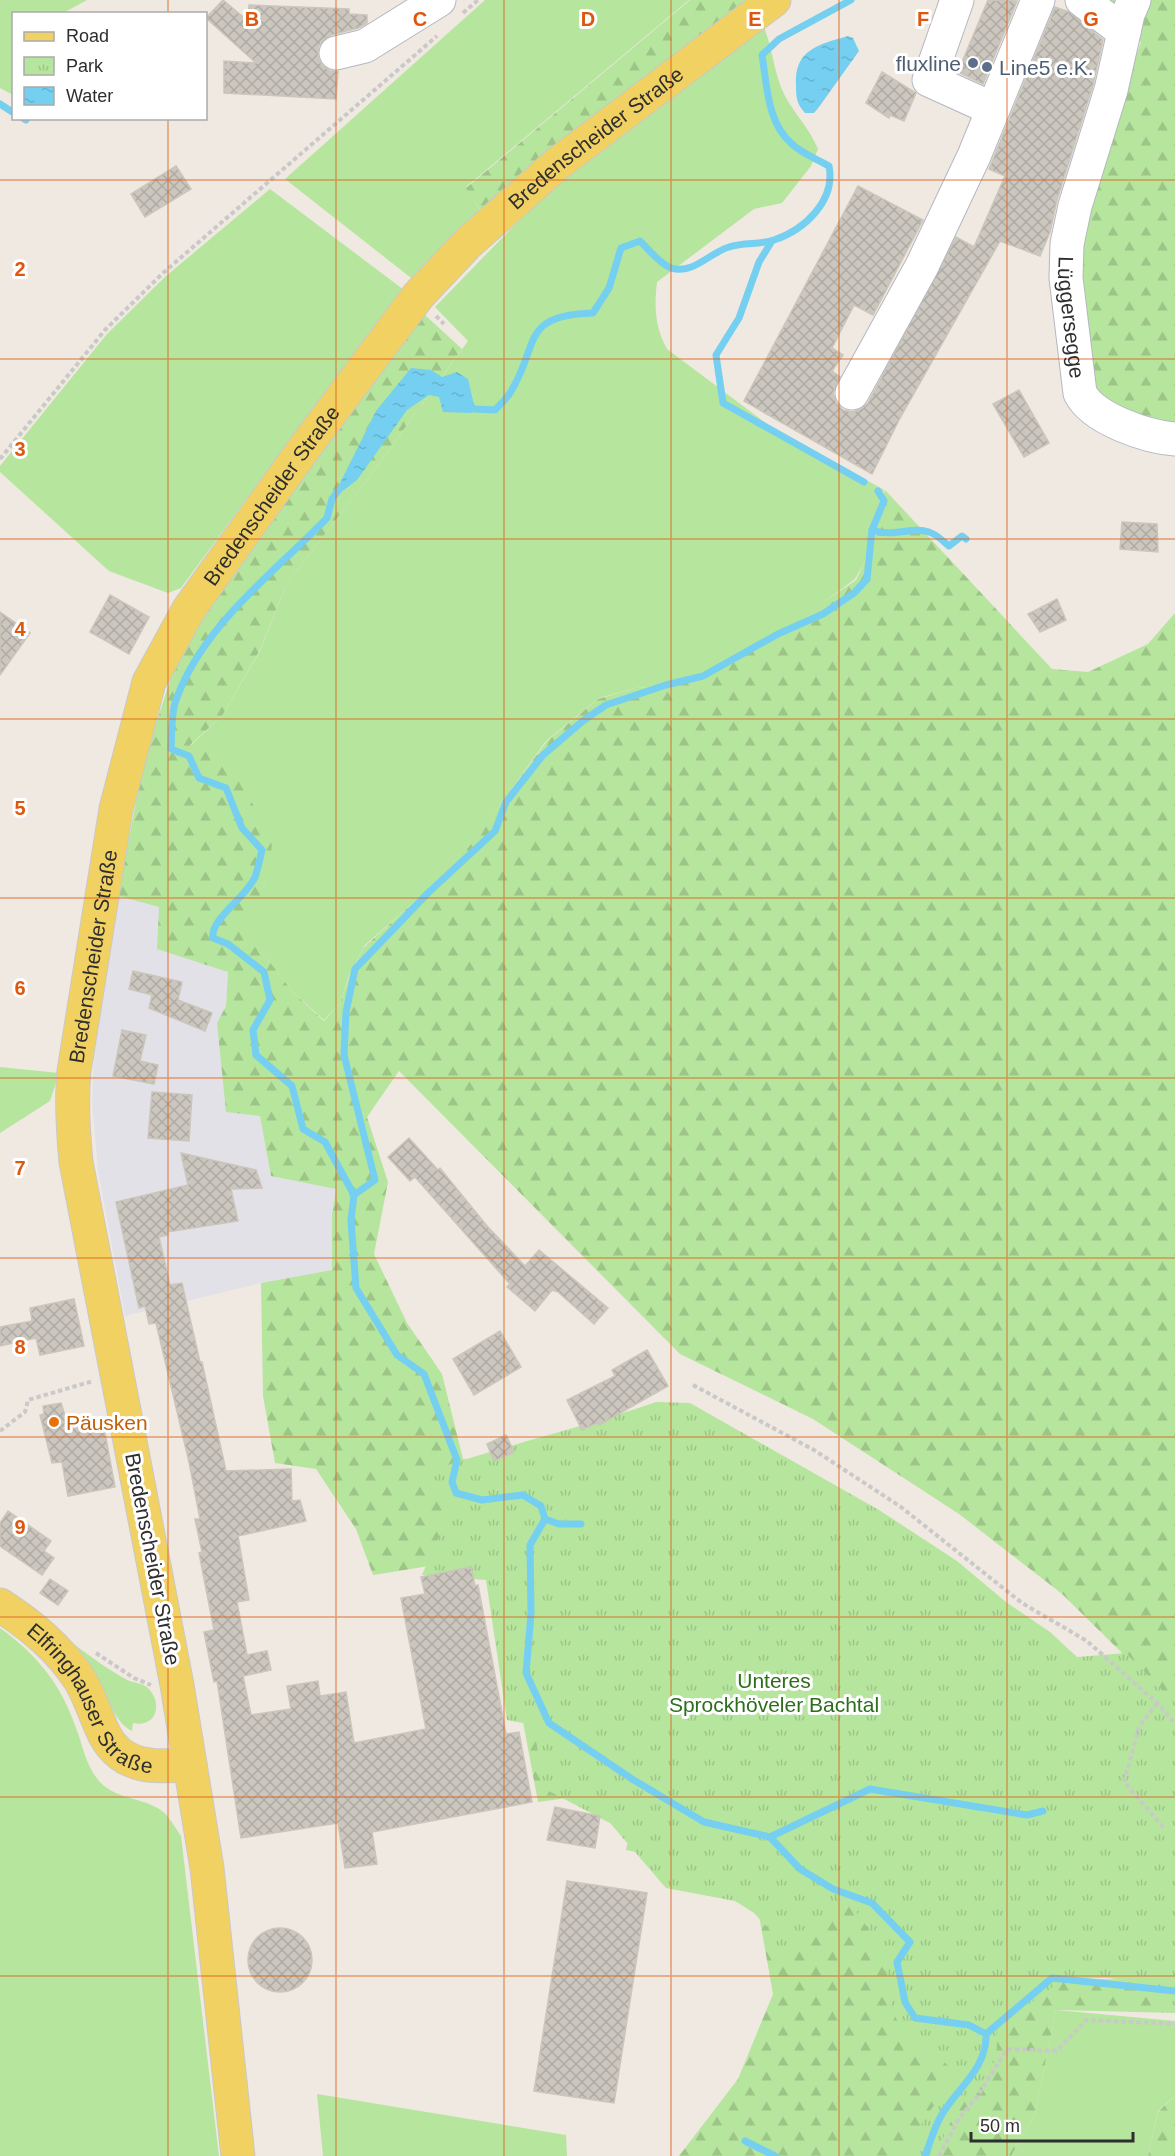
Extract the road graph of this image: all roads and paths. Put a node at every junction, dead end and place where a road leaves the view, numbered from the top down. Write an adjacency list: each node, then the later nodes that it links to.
1 (439, 0): 8 (street)
2 (774, 0): 14 (main road, Bredenscheider Straße)
3 (957, 0): 10 (street)
4 (1038, 0): 10 (street)
5 (1083, 0): 7 (street)
6 (1134, 0): 7 (street, Lüggersegge)
7 (1124, 32): 12 (street, Lüggersegge)
8 (336, 53)
9 (401, 67): 13 (path)
10 (993, 109): 11 (street)
11 (852, 393)
12 (1175, 439)
13 (0, 459)
14 (117, 1374): 16 (path); 19 (main road, Bredenscheider Straße)
15 (693, 1385): 20 (path)
16 (0, 1431)
17 (0, 1605): 22 (main road, Elfringhauser Straße)
18 (87, 1648): 19 (path)
19 (177, 1685): 22 (main road, Bredenscheider Straße)
20 (1157, 1703): 21 (path); 23 (path)
21 (1175, 1723)
22 (190, 1765): 25 (main road, Bredenscheider Straße)
23 (1165, 1828)
24 (1175, 2024): 26 (path)
25 (238, 2156)
26 (939, 2156)

